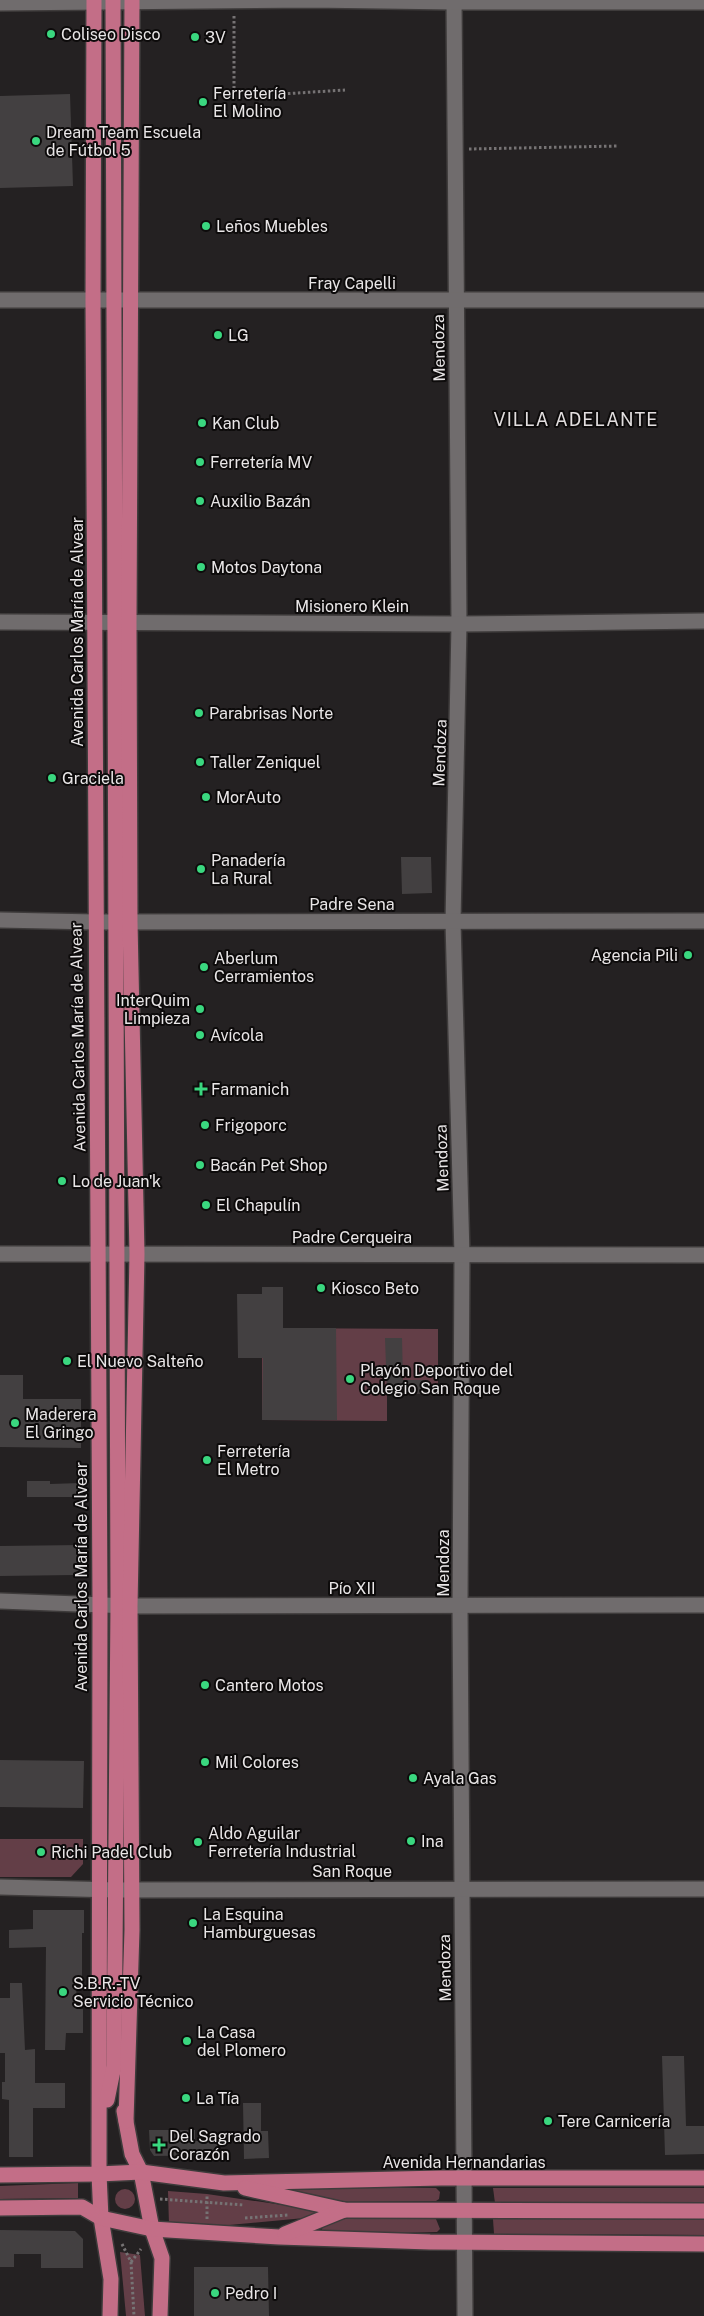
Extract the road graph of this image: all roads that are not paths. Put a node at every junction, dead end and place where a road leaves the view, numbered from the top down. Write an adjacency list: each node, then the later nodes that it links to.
1 (311, 0): 4 (street); 5 (street)
2 (94, 1): 3 (street); 8 (street); 10 (main road, Avenida Carlos María de Alvear)
3 (112, 1): 4 (street); 12 (main road, Avenida Carlos María de Alvear)
4 (132, 1): 14 (main road, Avenida Carlos María de Alvear)
5 (454, 1): 6 (street); 13 (street, Mendoza)
6 (570, 1): 7 (street)
7 (704, 2)
8 (0, 3)
9 (0, 300): 10 (street, Fray Capelli)
10 (93, 300): 12 (street, Fray Capelli); 18 (main road, Avenida Carlos María de Alvear)
11 (704, 300): 13 (street, Fray Capelli)
12 (113, 301): 14 (street, Fray Capelli); 17 (main road, Avenida Carlos María de Alvear)
13 (456, 301): 14 (street, Fray Capelli); 19 (street, Mendoza)
14 (129, 302): 17 (main road, Avenida Carlos María de Alvear)
15 (0, 622): 18 (street, Misionero Klein)
16 (704, 622): 19 (street, Misionero Klein)
17 (122, 623): 18 (street, Misionero Klein); 19 (street, Misionero Klein); 23 (main road, Avenida Carlos María de Alvear)
18 (94, 624): 22 (main road, Avenida Carlos María de Alvear)
19 (460, 624): 24 (street, Mendoza)
20 (0, 920): 22 (street, Padre Sena)
21 (704, 921): 24 (street, Padre Sena)
22 (95, 922): 23 (street, Padre Sena); 26 (main road, Avenida Carlos María de Alvear)
23 (123, 922): 24 (street, Padre Sena); 27 (main road, Avenida Carlos María de Alvear); 28 (main road, Avenida Carlos María de Alvear)
24 (452, 922): 29 (street, Mendoza)
25 (0, 1254): 26 (street, Padre Cerqueira)
26 (98, 1254): 27 (street, Padre Cerqueira); 32 (main road, Avenida Carlos María de Alvear)
27 (118, 1254): 28 (street, Padre Cerqueira); 33 (main road, Avenida Carlos María de Alvear)
28 (137, 1254): 29 (street, Padre Cerqueira); 33 (main road, Avenida Carlos María de Alvear)
29 (462, 1255): 30 (street, Padre Cerqueira); 35 (street, Mendoza)
30 (704, 1255)
31 (0, 1601): 32 (street, Pío XII)
32 (100, 1605): 33 (street, Pío XII); 38 (main road, Avenida Carlos María de Alvear)
33 (124, 1605): 35 (street, Pío XII); 40 (main road, Avenida Carlos María de Alvear); 41 (main road, Avenida Carlos María de Alvear)
34 (704, 1605): 35 (street, Pío XII)
35 (460, 1606): 37 (street, Mendoza)
36 (0, 1887): 38 (street, San Roque)
37 (461, 1888): 39 (street, San Roque); 41 (street, San Roque); 49 (street, Mendoza)
38 (99, 1889): 40 (street, San Roque); 44 (main road, Avenida Carlos María de Alvear)
39 (704, 1889)
40 (116, 1890): 41 (street, San Roque); 42 (main road, Avenida Carlos María de Alvear)
41 (133, 1890): 43 (main road, Avenida Carlos María de Alvear)
42 (114, 2066): 43 (main road, Avenida Carlos María de Alvear); 44 (main road, Avenida Carlos María de Alvear)
43 (126, 2121): 45 (main road, Avenida Carlos María de Alvear)
44 (100, 2133): 46 (main road, Avenida Carlos María de Alvear)
45 (141, 2172): 46 (main road, Avenida Hernandarias); 50 (main road, Avenida Hernandarias); 56 (main road, Avenida Carlos María de Alvear)
46 (99, 2174): 47 (main road, Avenida Hernandarias); 55 (main road, Avenida Carlos María de Alvear)
47 (0, 2175)
48 (704, 2178): 49 (main road, Avenida Hernandarias)
49 (464, 2179): 50 (main road, Avenida Hernandarias); 53 (street, Mendoza)
50 (224, 2183): 52 (main road, Avenida Hernandarias)
51 (0, 2208): 55 (main road, Avenida Hernandarias)
52 (344, 2210): 53 (main road, Avenida Hernandarias); 57 (main road, Avenida Hernandarias)
53 (464, 2211): 54 (main road, Avenida Hernandarias); 58 (street, Mendoza)
54 (704, 2211)
55 (101, 2218): 56 (main road, Avenida Hernandarias); 60 (main road, Avenida Carlos María de Alvear)
56 (152, 2229): 57 (main road, Avenida Hernandarias); 63 (main road, Avenida Carlos María de Alvear)
57 (279, 2237): 58 (main road, Avenida Hernandarias)
58 (464, 2242): 59 (main road, Avenida Hernandarias); 64 (street, Mendoza)
59 (704, 2244)
60 (111, 2279): 61 (main road, Avenida Carlos María de Alvear); 62 (main road, Avenida Carlos María de Alvear)
61 (110, 2316)
62 (114, 2316)
63 (160, 2316)
64 (465, 2316)

